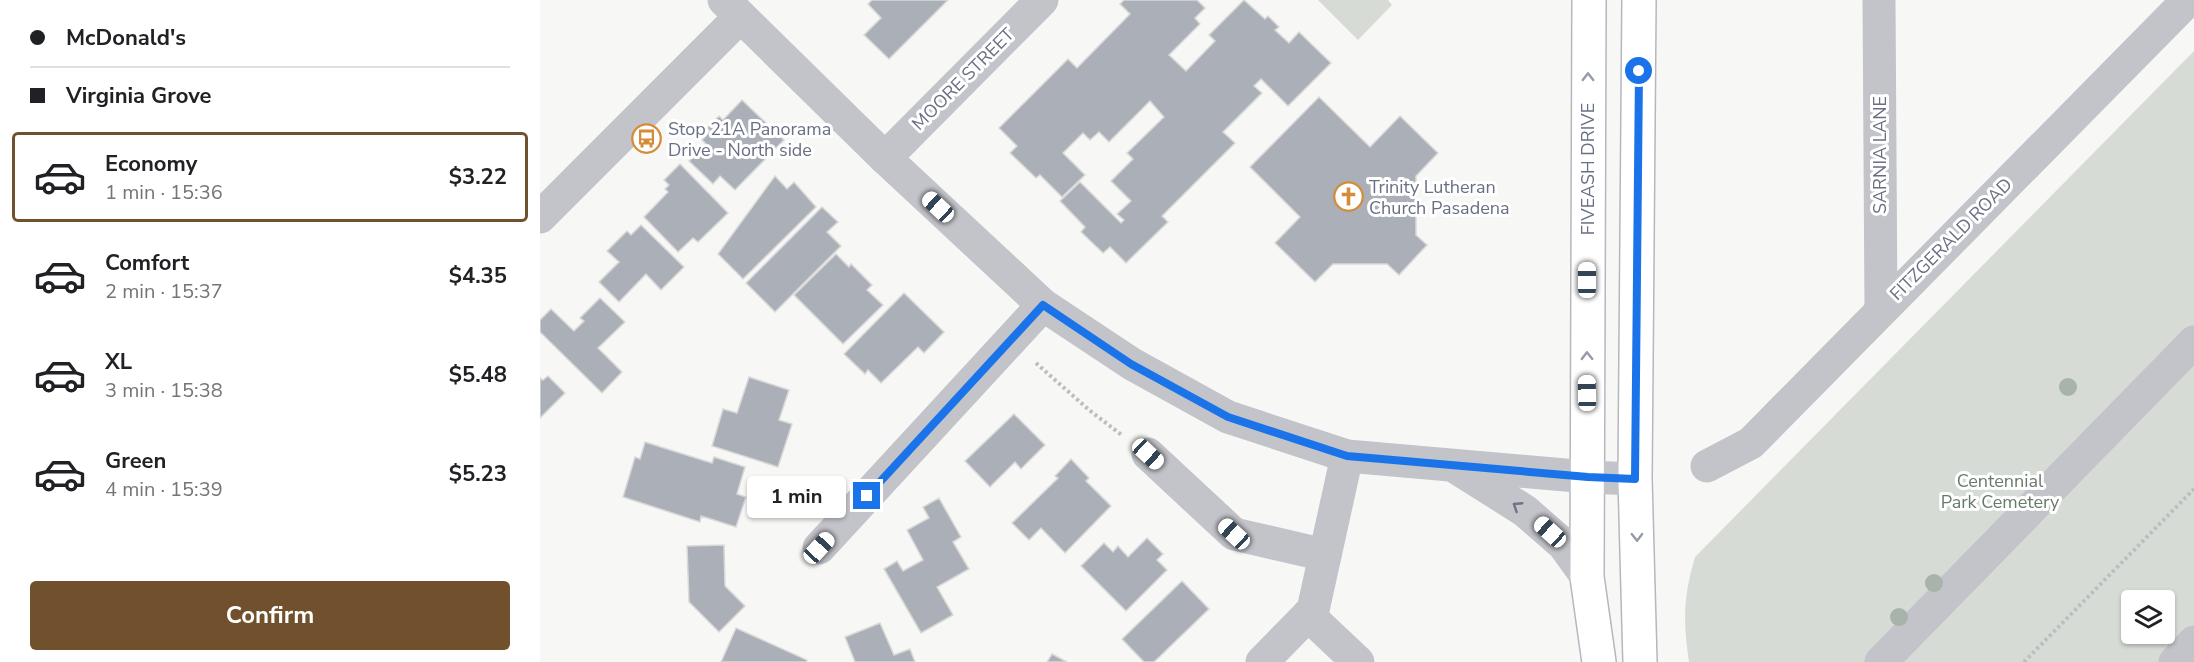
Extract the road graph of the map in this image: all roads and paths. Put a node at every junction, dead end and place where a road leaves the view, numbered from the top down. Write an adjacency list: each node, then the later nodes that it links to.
1 (1042, 0): 7 (street, MOORE STREET)
2 (1589, 0): 17 (main road, FIVEASH DRIVE, one-way to 2)
3 (1639, 0): 18 (main road)
4 (1879, 0): 10 (street, SARNIA LANE)
5 (2187, 0): 10 (street, FITZGERALD ROAD)
6 (732, 8): 7 (street); 8 (street)
7 (885, 158): 9 (street)
8 (540, 217)
9 (1043, 305): 14 (street); 20 (street)
10 (1881, 310): 16 (street, FITZGERALD ROAD)
11 (2194, 342): 29 (street)
12 (1036, 363): 13 (path)
13 (1148, 454): 21 (street)
14 (1347, 456): 15 (street); 21 (street)
15 (1453, 465): 17 (street); 22 (street, one-way to 15)
16 (1707, 466)
17 (1588, 477): 18 (street); 22 (main road, FIVEASH DRIVE)
18 (1635, 479): 28 (main road, one-way to 28)
19 (2194, 489): 30 (path)
20 (819, 548)
21 (1325, 555): 23 (street)
22 (1587, 577): 27 (main road, FIVEASH DRIVE)
23 (1308, 615): 25 (street); 26 (street)
24 (2194, 642): 31 (street)
25 (1262, 662)
26 (1358, 662)
27 (1599, 662)
28 (1640, 662)
29 (1881, 662)
30 (2024, 662)
31 (2175, 662)

